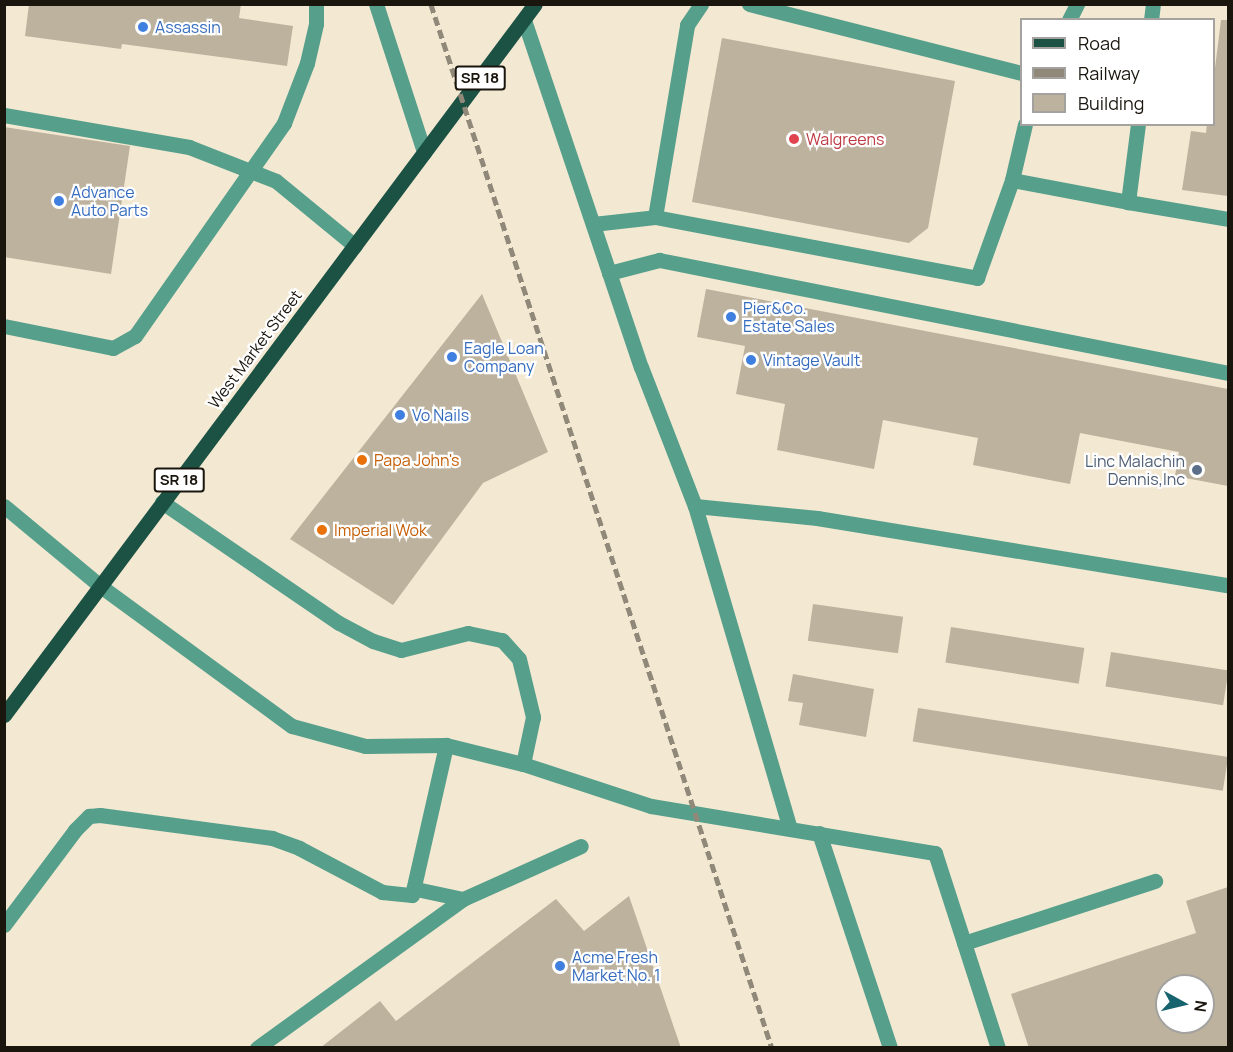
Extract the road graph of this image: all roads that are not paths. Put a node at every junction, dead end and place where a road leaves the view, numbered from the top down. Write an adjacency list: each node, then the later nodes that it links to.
1 (316, 4): 14 (lane)
2 (376, 4): 13 (lane)
3 (535, 4): 8 (main road, West Market Street / SR 18)
4 (701, 4): 17 (lane)
5 (749, 4): 9 (lane)
6 (1077, 4): 7 (lane)
7 (1070, 18)
8 (524, 20): 13 (main road, West Market Street / SR 18); 19 (lane)
9 (1020, 72)
10 (4, 115): 14 (lane)
11 (1025, 126): 15 (lane)
12 (1138, 126): 16 (lane)
13 (424, 152): 20 (main road, West Market Street / SR 18)
14 (251, 172): 20 (lane); 22 (lane)
15 (1012, 180): 16 (lane); 17 (lane)
16 (1128, 202): 18 (lane)
17 (655, 217): 19 (lane)
18 (1228, 219)
19 (593, 224): 21 (lane)
20 (355, 246): 24 (main road, West Market Street / SR 18)
21 (609, 273): 23 (lane); 26 (lane)
22 (4, 326)
23 (1228, 373)
24 (162, 502): 27 (main road, West Market Street / SR 18); 31 (lane)
25 (4, 506): 27 (lane)
26 (695, 506): 28 (lane); 32 (lane)
27 (99, 585): 29 (main road, West Market Street / SR 18); 30 (lane)
28 (1228, 585)
29 (4, 715)
30 (446, 745): 31 (lane); 36 (lane)
31 (523, 764): 32 (lane)
32 (790, 828): 33 (lane)
33 (819, 833): 39 (lane); 41 (lane)
34 (581, 846): 37 (lane)
35 (1155, 881): 39 (lane)
36 (416, 889): 37 (lane); 38 (lane)
37 (463, 899): 40 (lane)
38 (4, 926)
39 (964, 943): 42 (lane)
40 (257, 1047)
41 (890, 1047)
42 (998, 1047)

